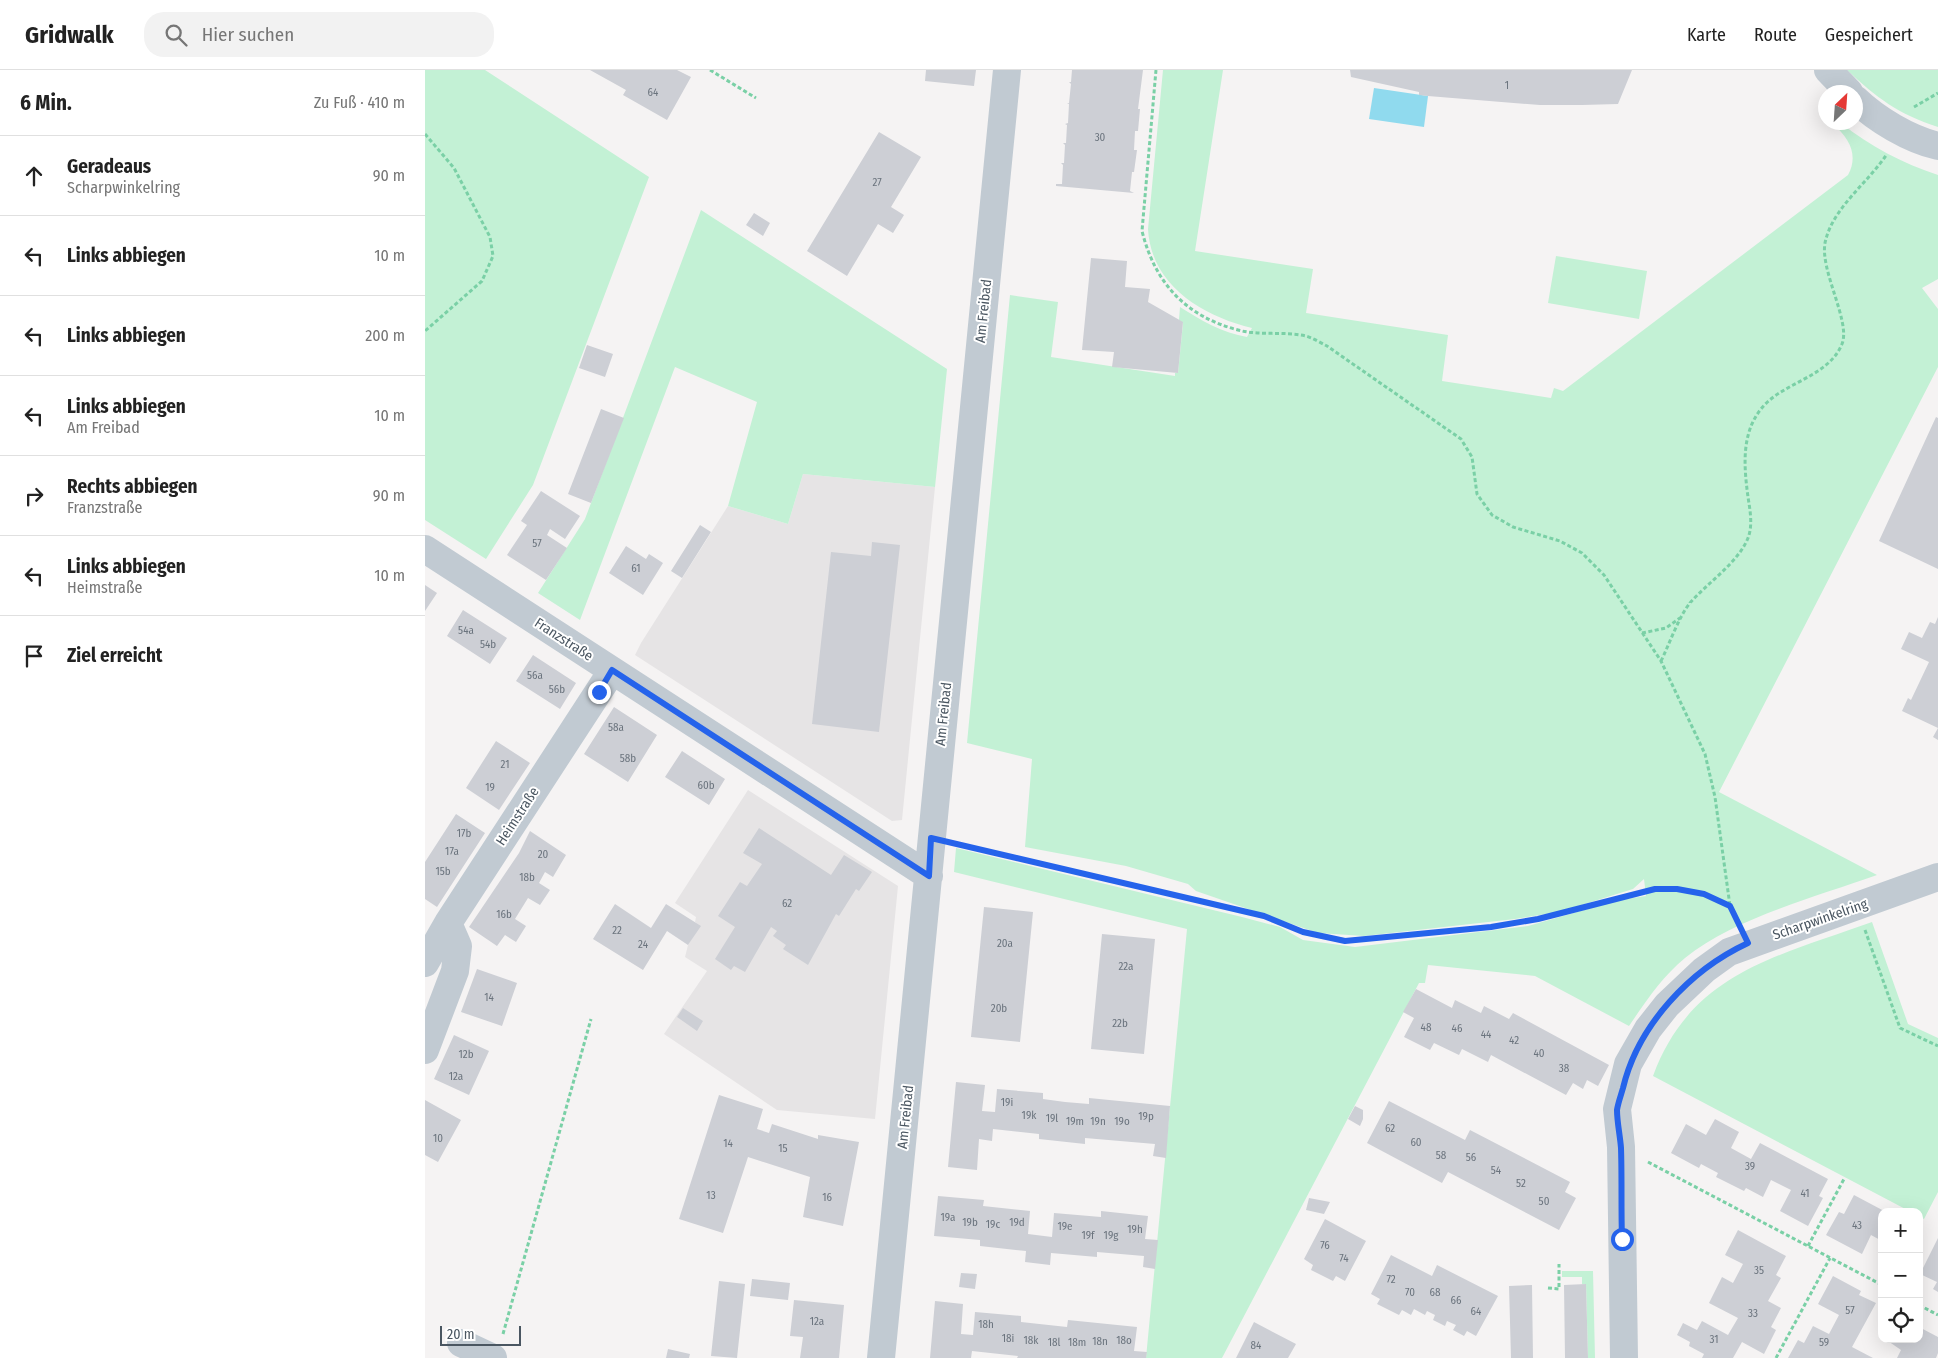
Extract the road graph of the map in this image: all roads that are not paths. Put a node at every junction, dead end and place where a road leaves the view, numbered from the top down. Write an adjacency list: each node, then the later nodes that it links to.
1 (1007, 70): 8 (street, Am Freibad)
2 (1828, 70): 3 (street)
3 (1842, 85)
4 (1863, 106): 5 (street)
5 (1938, 146)
6 (425, 549): 7 (street, Franzstraße)
7 (612, 670): 8 (street, Franzstraße); 10 (street, Heimstraße)
8 (929, 876): 15 (street, Am Freibad)
9 (1938, 877): 16 (street, Scharpwinkelring)
10 (437, 924): 11 (street, Heimstraße); 12 (street)
11 (425, 963)
12 (425, 1050)
13 (461, 1343): 14 (street)
14 (497, 1349)
15 (881, 1358)
16 (1624, 1358)

